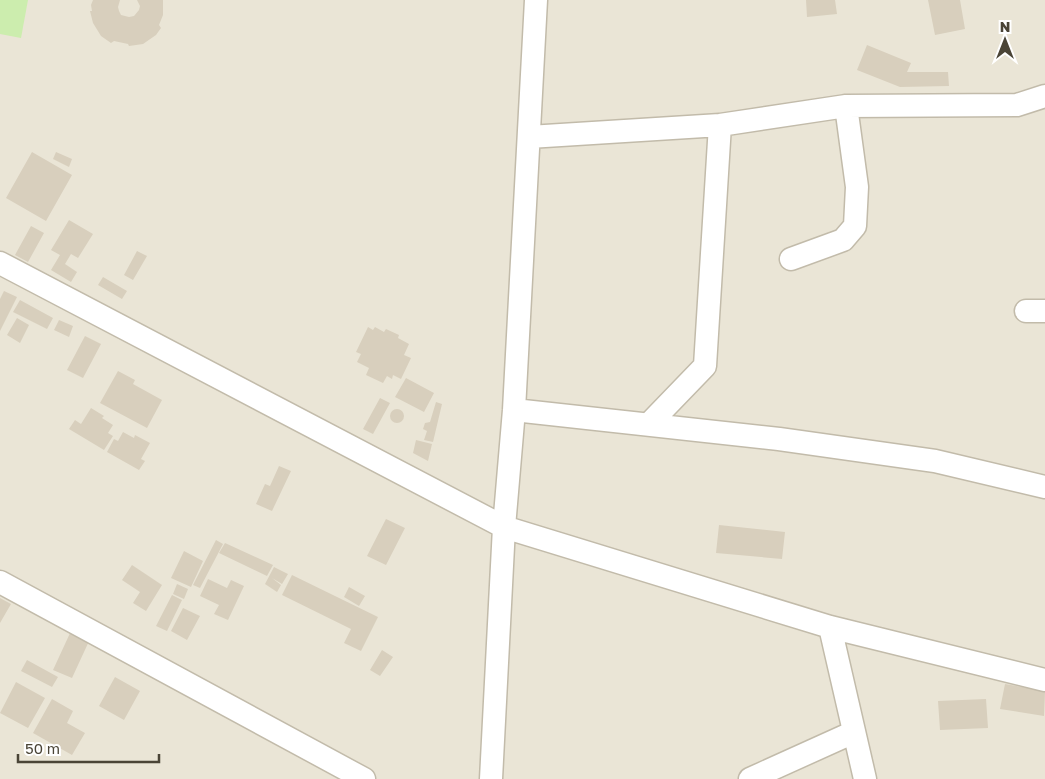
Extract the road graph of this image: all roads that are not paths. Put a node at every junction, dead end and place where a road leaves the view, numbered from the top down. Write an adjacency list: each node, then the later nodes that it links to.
1 (536, 0): 5 (street)
2 (1045, 96): 3 (street)
3 (846, 106): 4 (street); 6 (street)
4 (720, 125): 5 (street); 9 (street)
5 (529, 137): 8 (street)
6 (791, 259)
7 (0, 263): 11 (street)
8 (514, 410): 9 (street); 11 (street)
9 (649, 424): 10 (street)
10 (1045, 487)
11 (504, 527): 13 (street); 17 (street)
12 (0, 582): 16 (street)
13 (830, 627): 14 (street); 15 (street)
14 (1045, 680)
15 (854, 732): 18 (street); 19 (street)
16 (364, 779)
17 (491, 779)
18 (750, 779)
19 (865, 779)

